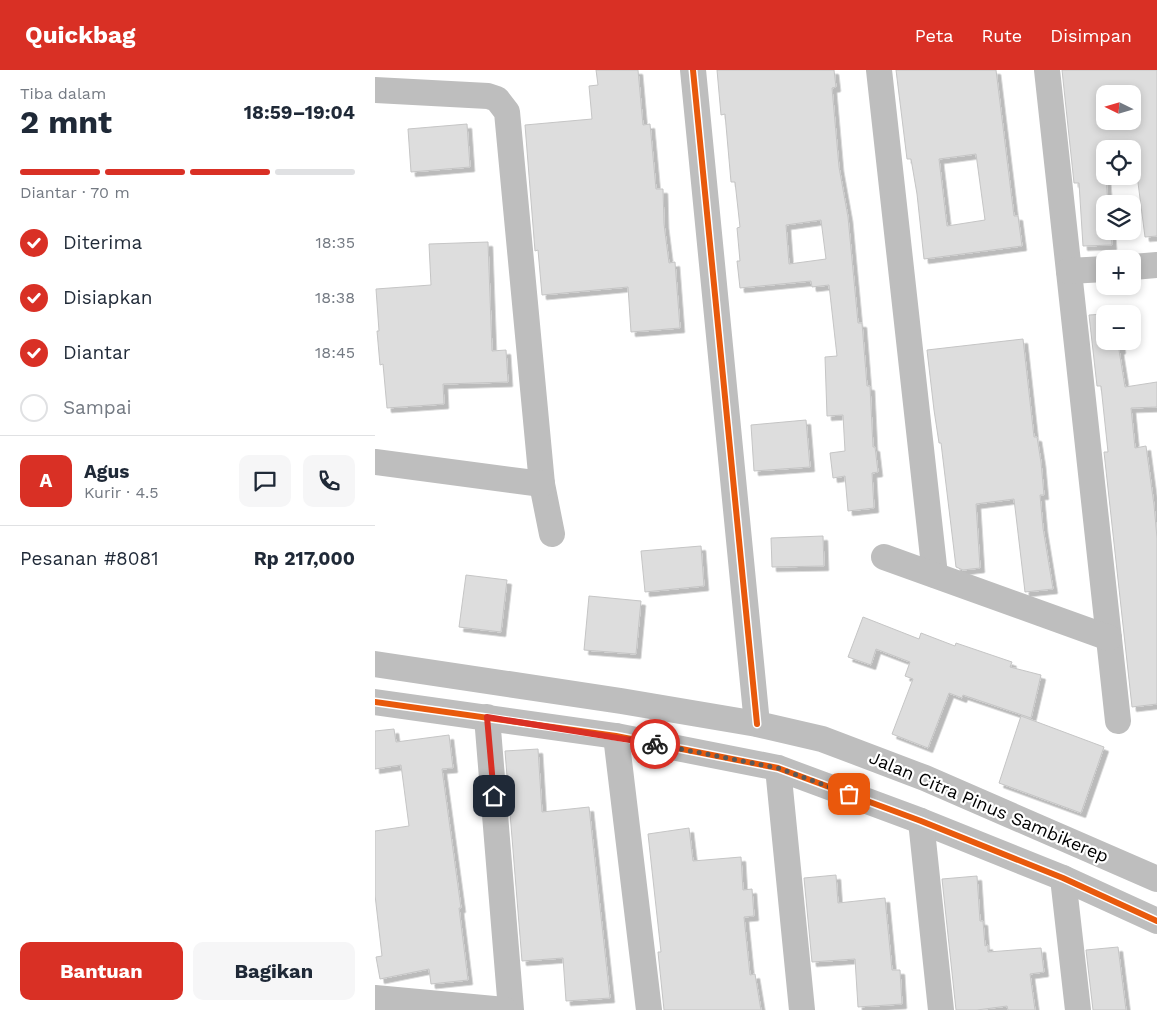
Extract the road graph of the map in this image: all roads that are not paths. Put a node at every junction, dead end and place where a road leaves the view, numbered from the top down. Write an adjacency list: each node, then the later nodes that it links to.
1 (693, 70): 19 (street)
2 (879, 70): 13 (street)
3 (1047, 70): 8 (street)
4 (375, 90): 10 (street)
5 (1157, 265): 6 (street)
6 (1141, 266)
7 (1096, 270): 8 (street)
8 (1069, 271): 14 (street)
9 (375, 462): 10 (street)
10 (542, 484): 11 (street)
11 (552, 534)
12 (884, 557): 13 (street)
13 (935, 575): 14 (street)
14 (1109, 638): 18 (street)
15 (375, 664): 19 (street, Jalan Citra Pinus Sambikerep)
16 (375, 702): 17 (street)
17 (487, 717): 20 (street); 28 (street)
18 (1118, 721)
19 (757, 724): 24 (street, Jalan Citra Pinus Sambikerep)
20 (616, 736): 21 (street); 29 (street)
21 (778, 768): 22 (street); 30 (street)
22 (921, 821): 23 (street); 31 (street)
23 (1063, 878): 25 (street); 32 (street)
24 (1157, 880)
25 (1157, 921)
26 (375, 998): 27 (street)
27 (505, 1010)
28 (511, 1010)
29 (649, 1010)
30 (802, 1010)
31 (941, 1010)
32 (1078, 1010)

